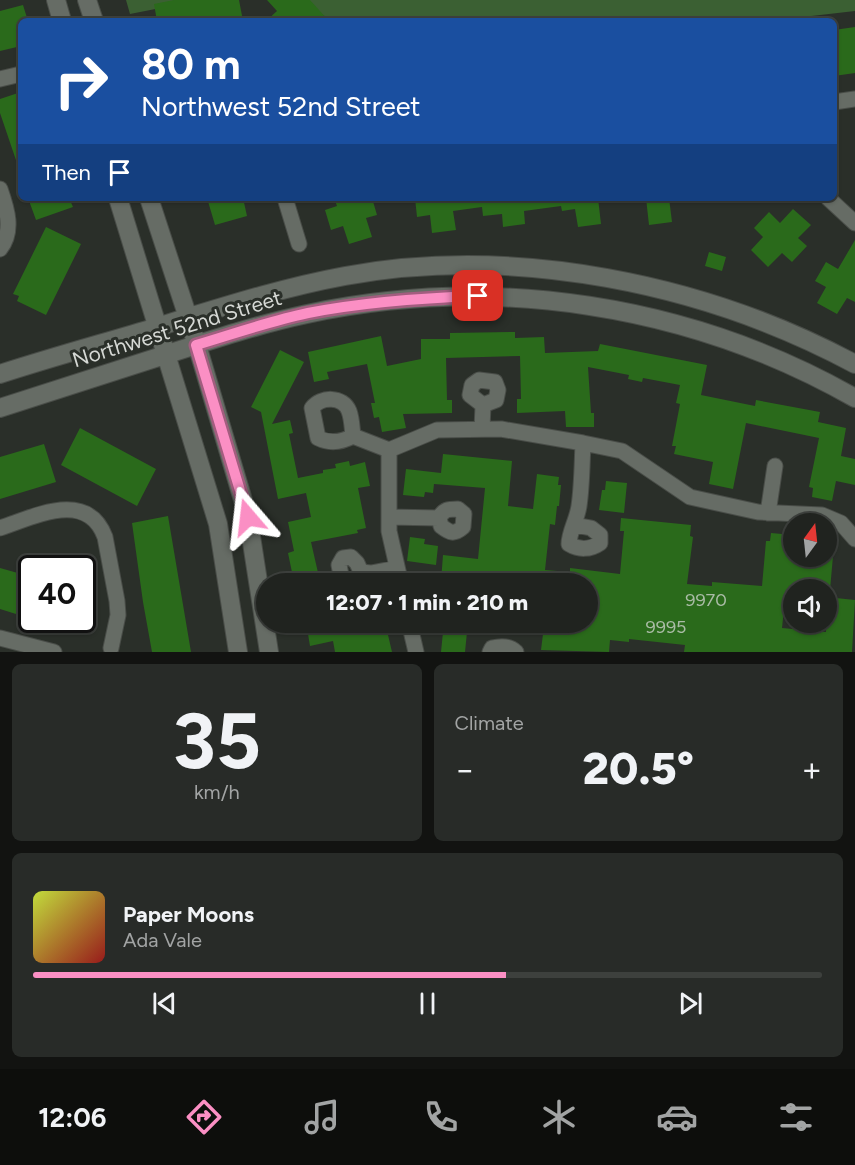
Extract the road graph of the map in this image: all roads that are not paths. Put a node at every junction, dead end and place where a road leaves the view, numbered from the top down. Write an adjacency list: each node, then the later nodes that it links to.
1 (56, 0): 3 (street)
2 (87, 0): 4 (street)
3 (61, 18)
4 (93, 18)
5 (18, 75): 6 (street)
6 (0, 79)
7 (855, 99): 8 (street)
8 (837, 102)
9 (0, 189): 16 (street)
10 (118, 201): 19 (street)
11 (150, 201): 18 (street)
12 (286, 201): 15 (street)
13 (831, 201): 14 (street)
14 (855, 223)
15 (299, 244)
16 (0, 249)
17 (724, 307): 18 (street, Northwest 52nd Street); 20 (street); 23 (street, Northwest 52nd Street)
18 (188, 316): 19 (street, Northwest 52nd Street); 21 (street)
19 (159, 326): 22 (street); 24 (street, Northwest 52nd Street)
20 (715, 335): 21 (street, Northwest 52nd Street); 25 (street, Northwest 52nd Street)
21 (196, 345): 22 (street, Northwest 52nd Street); 49 (street)
22 (167, 355): 27 (street, Northwest 52nd Street); 48 (street)
23 (855, 364)
24 (0, 374)
25 (855, 398)
26 (483, 405): 28 (street)
27 (0, 408)
28 (482, 429): 30 (street); 31 (street)
29 (353, 436): 31 (street)
30 (583, 443): 33 (street); 36 (street)
31 (390, 450): 34 (street)
32 (775, 466): 33 (street)
33 (768, 513): 38 (street)
34 (389, 517): 35 (street); 39 (street)
35 (439, 518)
36 (575, 525)
37 (0, 528): 46 (street)
38 (855, 539)
39 (397, 568): 42 (street); 43 (street)
40 (341, 573): 41 (street)
41 (358, 573)
42 (371, 573)
43 (398, 573)
44 (412, 633): 50 (street)
45 (0, 638): 47 (street)
46 (108, 651)
47 (54, 652)
48 (238, 652)
49 (269, 652)
50 (416, 652)
51 (490, 652): 52 (street)
52 (516, 652)

